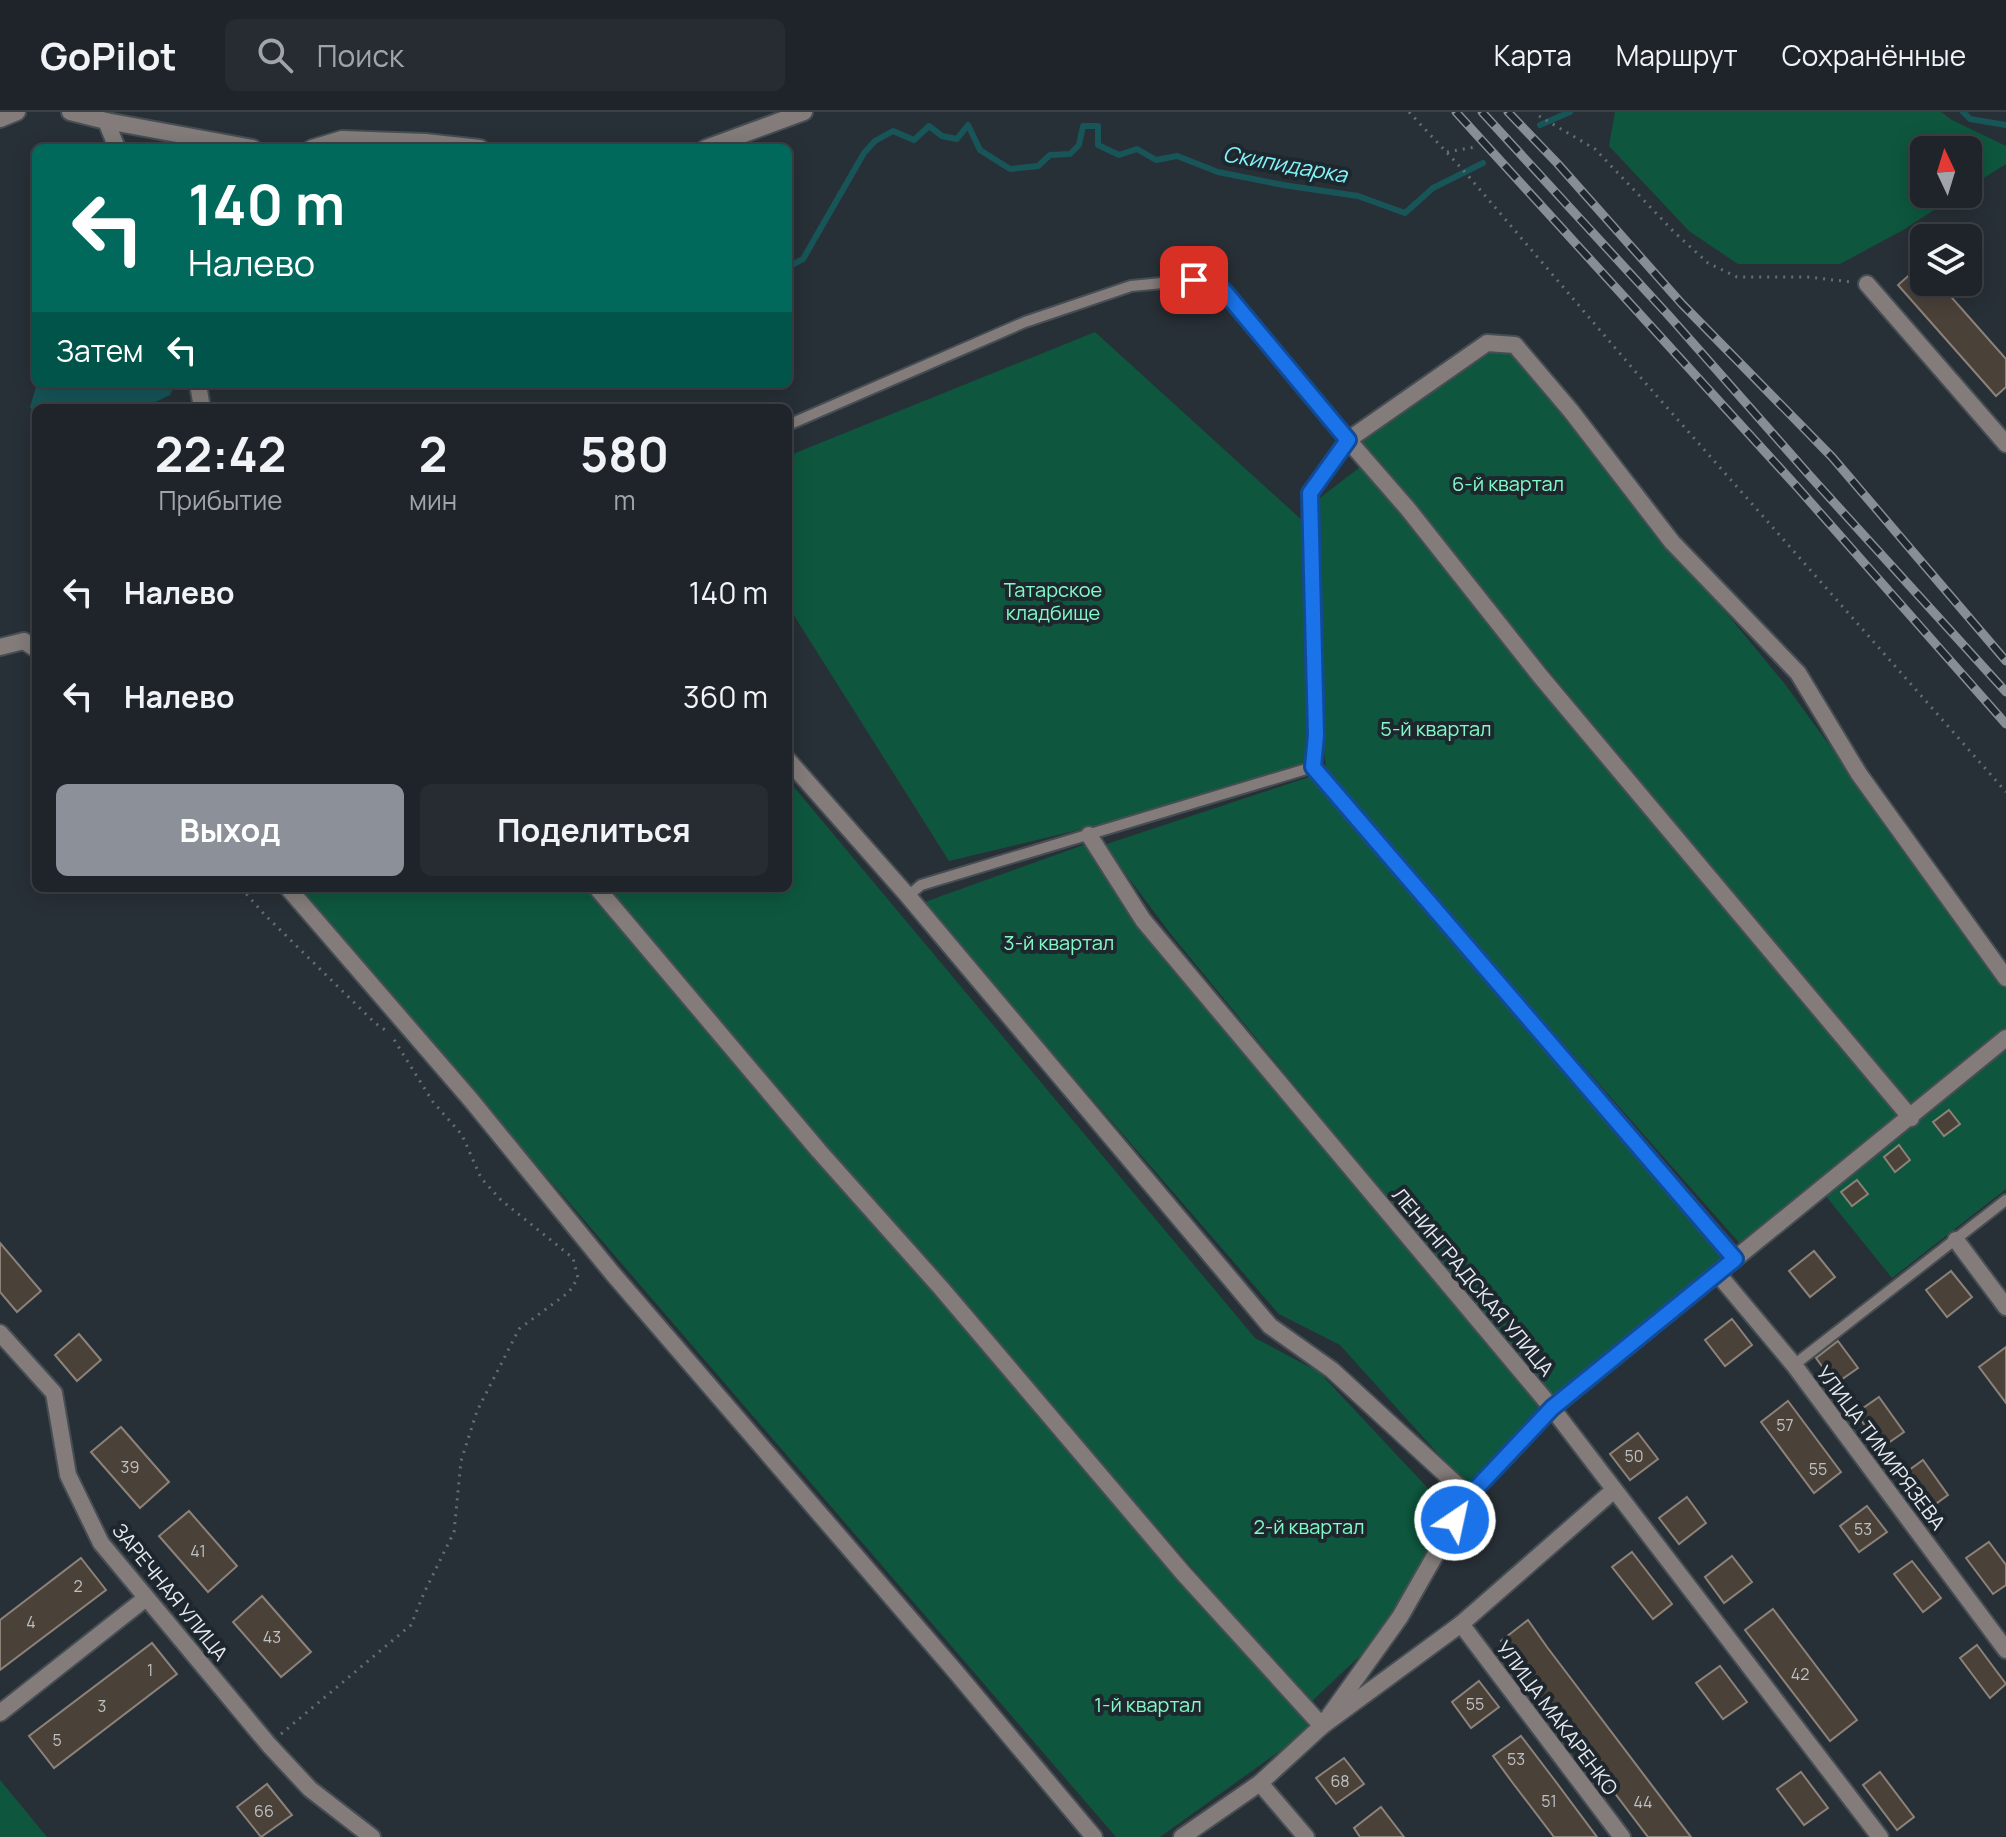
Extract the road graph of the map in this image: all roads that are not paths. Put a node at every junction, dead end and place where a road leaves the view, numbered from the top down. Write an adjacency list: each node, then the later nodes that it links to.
1 (17, 112): 4 (street)
2 (70, 112): 5 (street)
3 (804, 112): 10 (street)
4 (0, 119)
5 (106, 121): 6 (street); 7 (street)
6 (115, 144)
7 (231, 144)
8 (325, 144): 9 (street)
9 (443, 144)
10 (717, 144)
11 (1867, 284): 14 (street)
12 (792, 423): 13 (lane)
13 (1348, 440): 18 (lane); 23 (street); 25 (street)
14 (2006, 444)
15 (32, 646): 16 (street)
16 (0, 647)
17 (792, 765): 22 (street)
18 (1313, 767): 19 (lane); 28 (street)
19 (1089, 835): 22 (lane); 34 (street, ЛЕНИНГРАДСКАЯ УЛИЦА)
20 (291, 892): 44 (street)
21 (600, 892): 41 (street)
22 (908, 896): 36 (street)
23 (2006, 978)
24 (2006, 1038): 25 (street)
25 (1911, 1118): 28 (street)
26 (2006, 1200): 27 (lane)
27 (1956, 1240): 30 (street); 33 (lane)
28 (1735, 1259): 29 (street)
29 (1718, 1274): 33 (street, УЛИЦА ТИМИРЯЗЕВА); 34 (street)
30 (2006, 1307)
31 (0, 1333): 32 (street, ЗАРЕЧНАЯ УЛИЦА)
32 (6, 1347): 37 (street, ЗАРЕЧНАЯ УЛИЦА)
33 (1794, 1365): 39 (street, УЛИЦА ТИМИРЯЗЕВА)
34 (1552, 1408): 35 (street, ЛЕНИНГРАДСКАЯ УЛИЦА); 36 (lane)
35 (1614, 1490): 38 (street); 48 (street, ЛЕНИНГРАДСКАЯ УЛИЦА)
36 (1469, 1496): 41 (street)
37 (146, 1598): 40 (street); 43 (street, ЗАРЕЧНАЯ УЛИЦА)
38 (1461, 1624): 41 (street); 47 (street, УЛИЦА МАКАРЕНКО)
39 (2006, 1650)
40 (0, 1713)
41 (1322, 1726): 42 (street)
42 (1260, 1783): 45 (street); 46 (street)
43 (372, 1837)
44 (1094, 1837)
45 (1182, 1837)
46 (1306, 1837)
47 (1622, 1837)
48 (1880, 1837)

